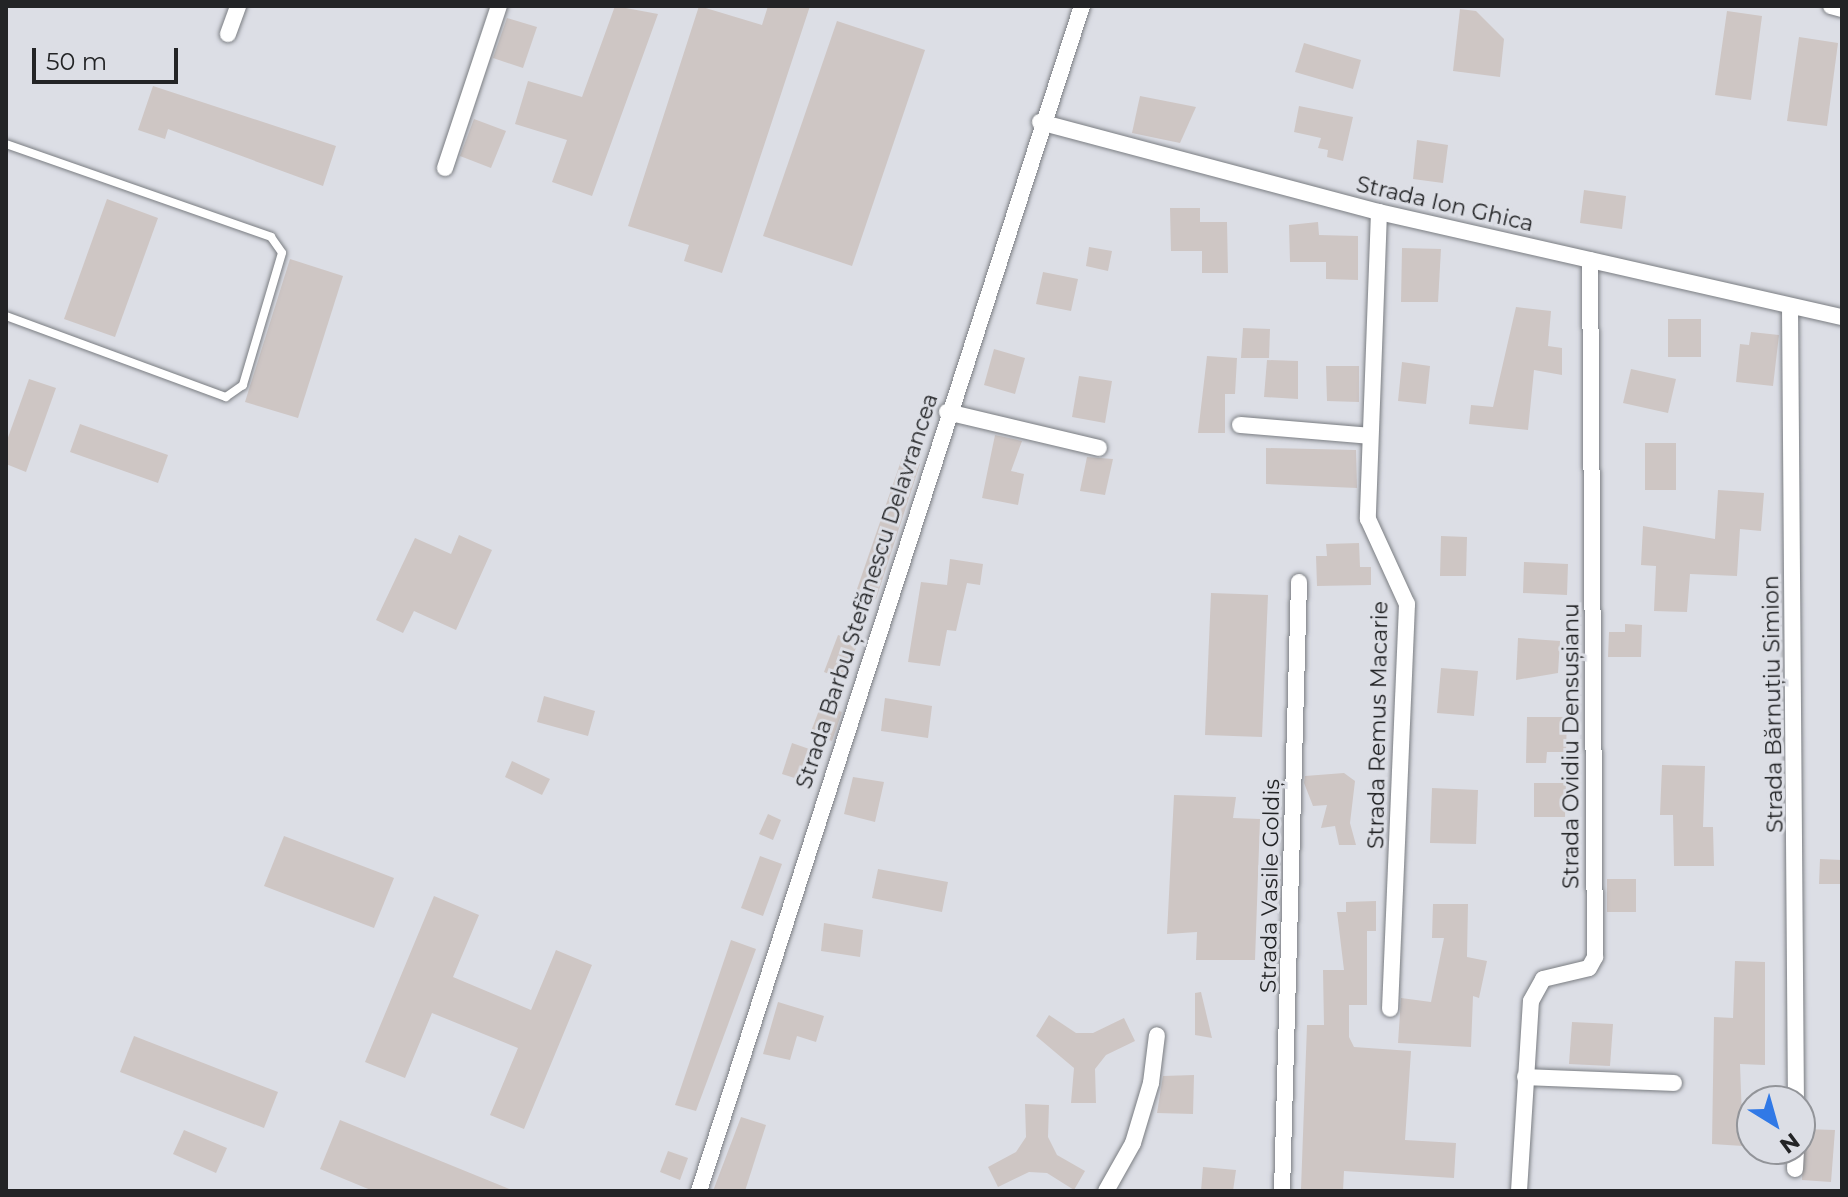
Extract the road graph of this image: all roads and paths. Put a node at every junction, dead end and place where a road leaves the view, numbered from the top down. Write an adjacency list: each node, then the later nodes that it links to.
1 (238, 6): 6 (street)
2 (499, 6): 9 (street)
3 (1082, 6): 7 (street, Strada Barbu Ștefănescu Delavrancea)
4 (1831, 6): 5 (street)
5 (1842, 9)
6 (228, 34)
7 (1040, 122): 10 (street, Strada Ion Ghica); 15 (street, Strada Barbu Ștefănescu Delavrancea)
8 (6, 144): 13 (lane)
9 (445, 168)
10 (1379, 212): 11 (street, Strada Ion Ghica); 17 (street, Strada Remus Macarie)
11 (1590, 260): 12 (street, Strada Ion Ghica); 22 (street, Strada Ovidiu Densușianu)
12 (1790, 307): 14 (street, Strada Ion Ghica); 24 (street, Strada Bărnuțiu Simion)
13 (6, 316)
14 (1842, 317)
15 (947, 412): 18 (street); 27 (street, Strada Barbu Ștefănescu Delavrancea)
16 (1240, 425): 17 (street)
17 (1370, 436): 20 (street, Strada Remus Macarie)
18 (1099, 448)
19 (1299, 582): 29 (street, Strada Vasile Goldiș)
20 (1390, 1009)
21 (1157, 1035): 28 (street)
22 (1525, 1077): 23 (street); 30 (street, Strada Ovidiu Densușianu)
23 (1674, 1083)
24 (1796, 1085)
25 (1795, 1165): 26 (street)
26 (1795, 1169)
27 (699, 1191)
28 (1106, 1191)
29 (1282, 1191)
30 (1519, 1191)

